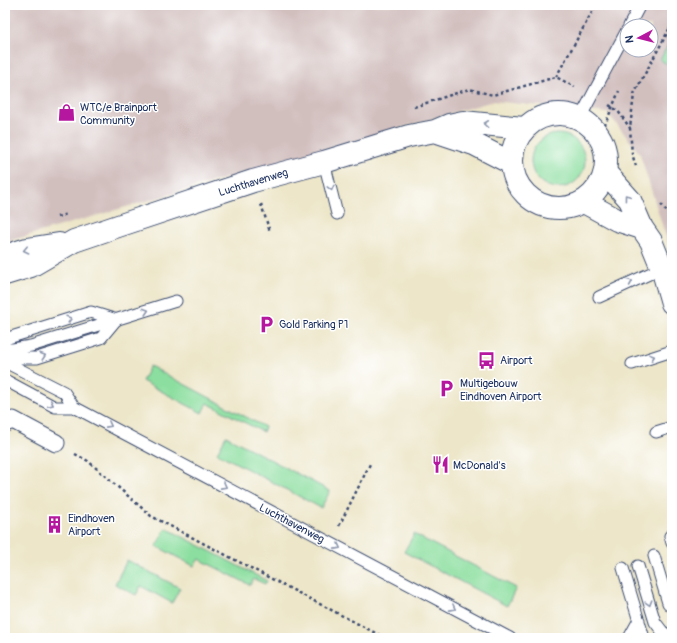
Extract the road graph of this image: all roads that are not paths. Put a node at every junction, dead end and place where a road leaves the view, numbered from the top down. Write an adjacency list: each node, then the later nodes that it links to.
1 (640, 5): 2 (lane)
2 (633, 18)
3 (619, 45): 4 (lane)
4 (580, 118): 5 (street); 9 (street)
5 (524, 128): 6 (street, Luchthavenweg, one-way to 6); 8 (street)
6 (435, 131): 7 (street, Luchthavenweg); 8 (street, Luchthavenweg)
7 (324, 162): 11 (lane, one-way to 11); 13 (street, Luchthavenweg)
8 (511, 164): 10 (street)
9 (605, 172): 10 (street); 12 (street, one-way to 9)
10 (584, 202): 12 (street)
11 (337, 214)
12 (642, 228): 15 (street)
13 (74, 242): 14 (street, Luchthavenweg, one-way to 14); 16 (street, Luchthavenweg)
14 (5, 256)
15 (662, 268): 17 (lane, one-way to 15); 19 (street)
16 (5, 274)
17 (599, 297)
18 (176, 301): 20 (lane, one-way to 18)
19 (672, 303)
20 (116, 320): 21 (lane, one-way to 20); 22 (lane); 24 (lane, one-way to 20)
21 (5, 339)
22 (5, 349)
23 (672, 351): 26 (lane, one-way to 23)
24 (5, 355)
25 (5, 362): 28 (lane, Luchthavenweg)
26 (632, 364)
27 (5, 380): 28 (lane, Luchthavenweg, one-way to 28)
28 (74, 407): 38 (lane, Luchthavenweg, one-way to 38)
29 (5, 423): 32 (street)
30 (672, 427): 31 (lane)
31 (656, 432)
32 (56, 443)
33 (654, 556): 36 (lane)
34 (638, 566): 41 (lane, one-way to 41)
35 (623, 568): 37 (lane)
36 (672, 607)
37 (639, 620): 39 (lane); 40 (lane)
38 (510, 638)
39 (629, 638)
40 (644, 638)
41 (671, 638)

